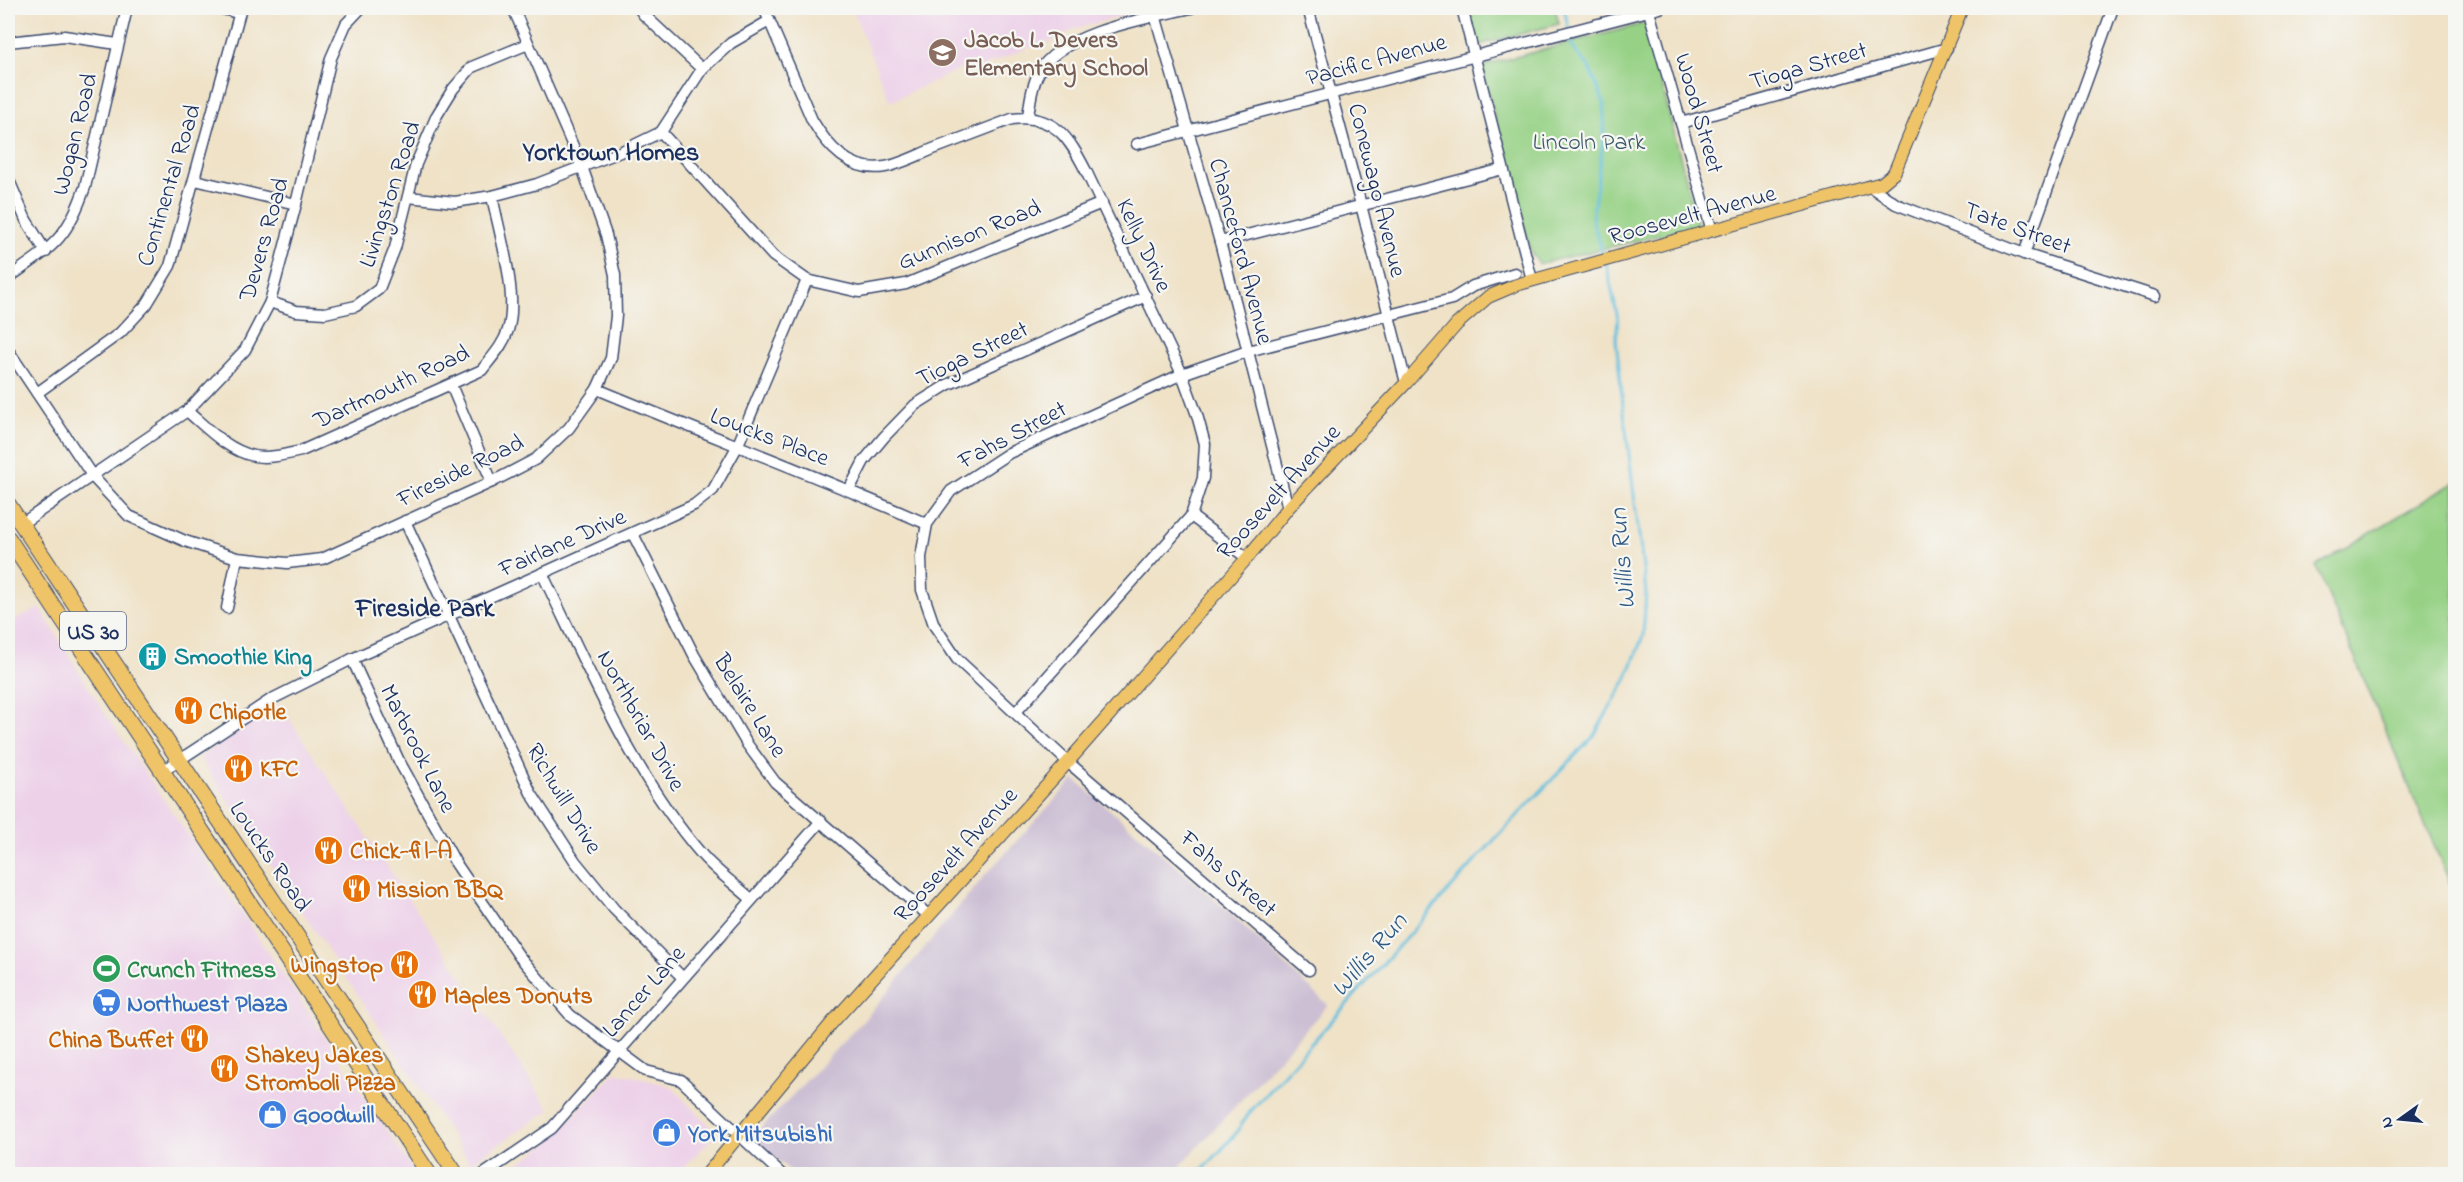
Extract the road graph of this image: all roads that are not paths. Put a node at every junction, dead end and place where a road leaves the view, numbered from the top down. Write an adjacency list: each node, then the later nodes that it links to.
1 (127, 8): 17 (street, Wogan Road)
2 (219, 8): 13 (street)
3 (361, 8): 36 (street, Devers Road)
4 (513, 8): 18 (street, Fireside Road)
5 (639, 8): 21 (street)
6 (764, 8): 15 (street)
7 (1191, 8): 14 (street)
8 (1308, 8): 22 (street, Conewago Avenue)
9 (1462, 8): 20 (street)
10 (1652, 8): 20 (street, Pacific Avenue); 24 (street, Wood Street)
11 (1962, 8): 19 (main road, Roosevelt Avenue)
12 (2113, 8): 41 (street)
13 (239, 10): 31 (street, Continental Road)
14 (1154, 12): 23 (street); 25 (street, Chanceford Avenue)
15 (769, 21): 21 (street); 23 (street)
16 (8, 42): 17 (street)
17 (117, 44): 40 (street, Wogan Road)
18 (528, 44): 28 (street, Fireside Road); 34 (street, Livingston Road)
19 (1947, 48): 24 (street, Tioga Street); 32 (main road, Roosevelt Avenue)
20 (1474, 55): 22 (street, Pacific Avenue); 29 (street)
21 (702, 69): 26 (street)
22 (1332, 93): 25 (street, Pacific Avenue); 37 (street, Conewago Avenue)
23 (1028, 117): 35 (street, Kelly Drive)
24 (1681, 123): 38 (street, Wood Street)
25 (1187, 130): 27 (street, Pacific Avenue); 39 (street, Chanceford Avenue)
26 (661, 132): 28 (street); 44 (street, Gunnison Road)
27 (1137, 144)
28 (582, 167): 33 (street); 55 (street, Fireside Road)
29 (1503, 169): 37 (street); 45 (street)
30 (8, 178): 40 (street)
31 (195, 180): 36 (street); 56 (street, Continental Road)
32 (1871, 187): 38 (main road, Roosevelt Avenue); 41 (street, Tate Street)
33 (492, 196): 34 (street); 54 (street, Dartmouth Road)
34 (408, 197): 48 (street, Livingston Road)
35 (1102, 203): 44 (street, Gunnison Road); 46 (street, Kelly Drive)
36 (296, 204): 48 (street, Devers Road)
37 (1361, 205): 39 (street); 49 (street, Conewago Avenue)
38 (1712, 231): 45 (main road, Roosevelt Avenue)
39 (1220, 242): 51 (street, Chanceford Avenue)
40 (46, 252): 43 (street, Wogan Road)
41 (2024, 254): 47 (street, Tate Street)
42 (1515, 273): 49 (street, Fahs Street)
43 (8, 278)
44 (807, 280): 58 (street, Fairlane Drive)
45 (1532, 280): 53 (main road, Roosevelt Avenue)
46 (1146, 296): 52 (street, Kelly Drive); 61 (street, Tioga Street)
47 (2155, 296)
48 (270, 302): 57 (street, Devers Road)
49 (1389, 316): 51 (street, Fahs Street); 53 (street, Conewago Avenue)
50 (8, 350): 56 (street, Fireside Road)
51 (1248, 351): 52 (street, Fahs Street); 63 (street, Chanceford Avenue)
52 (1182, 374): 64 (street, Kelly Drive); 67 (street, Fahs Street)
53 (1406, 383): 63 (main road, Roosevelt Avenue)
54 (451, 386): 57 (street, Dartmouth Road); 60 (street)
55 (597, 389): 58 (street, Loucks Place); 60 (street, Fireside Road)
56 (37, 393): 59 (street, Fireside Road)
57 (187, 411): 59 (street, Devers Road)
58 (737, 447): 61 (street, Loucks Place); 68 (street, Fairlane Drive)
59 (93, 477): 66 (street, Devers Road); 70 (street, Fireside Road)
60 (492, 482): 65 (street, Fireside Road)
61 (849, 490): 67 (street, Loucks Place)
62 (8, 504): 66 (highway, Loucks Road / US 30)
63 (1288, 508): 71 (main road, Roosevelt Avenue)
64 (1191, 516): 71 (street); 76 (street, Kelly Drive)
65 (405, 521): 70 (street, Fireside Road); 74 (street, Richwill Drive)
66 (21, 524): 77 (highway, Loucks Road / US 30)
67 (927, 524): 76 (street, Fahs Street)
68 (633, 534): 72 (street, Fairlane Drive); 80 (street, Belaire Lane)
69 (8, 538): 79 (highway, Loucks Road / US 30)
70 (237, 558): 73 (street)
71 (1247, 558): 78 (main road, Roosevelt Avenue)
72 (542, 573): 74 (street, Fairlane Drive); 81 (street, Northbriar Drive)
73 (227, 608)
74 (447, 616): 75 (street, Fairlane Drive); 84 (street, Richwill Drive)
75 (352, 659): 77 (street, Fairlane Drive); 85 (street, Marbrook Lane)
76 (1016, 712): 78 (street, Fahs Street)
77 (179, 759): 79 (street, Fairlane Drive); 88 (highway, Loucks Road / US 30)
78 (1068, 762): 82 (main road, Roosevelt Avenue); 83 (street, Fahs Street)
79 (161, 772): 87 (highway, Loucks Road / US 30)
80 (821, 821): 81 (street, Lancer Lane); 82 (street, Belaire Lane)
81 (752, 899): 84 (street, Lancer Lane)
82 (928, 915): 86 (main road, Roosevelt Avenue)
83 (1309, 970)
84 (682, 977): 85 (street, Lancer Lane)
85 (618, 1051): 86 (street, Marbrook Lane); 89 (street, Lancer Lane)
86 (739, 1136): 90 (main road, Roosevelt Avenue); 91 (street, Marbrook Lane)
87 (429, 1174)
88 (456, 1174)
89 (484, 1174)
90 (707, 1174)
91 (781, 1174)

